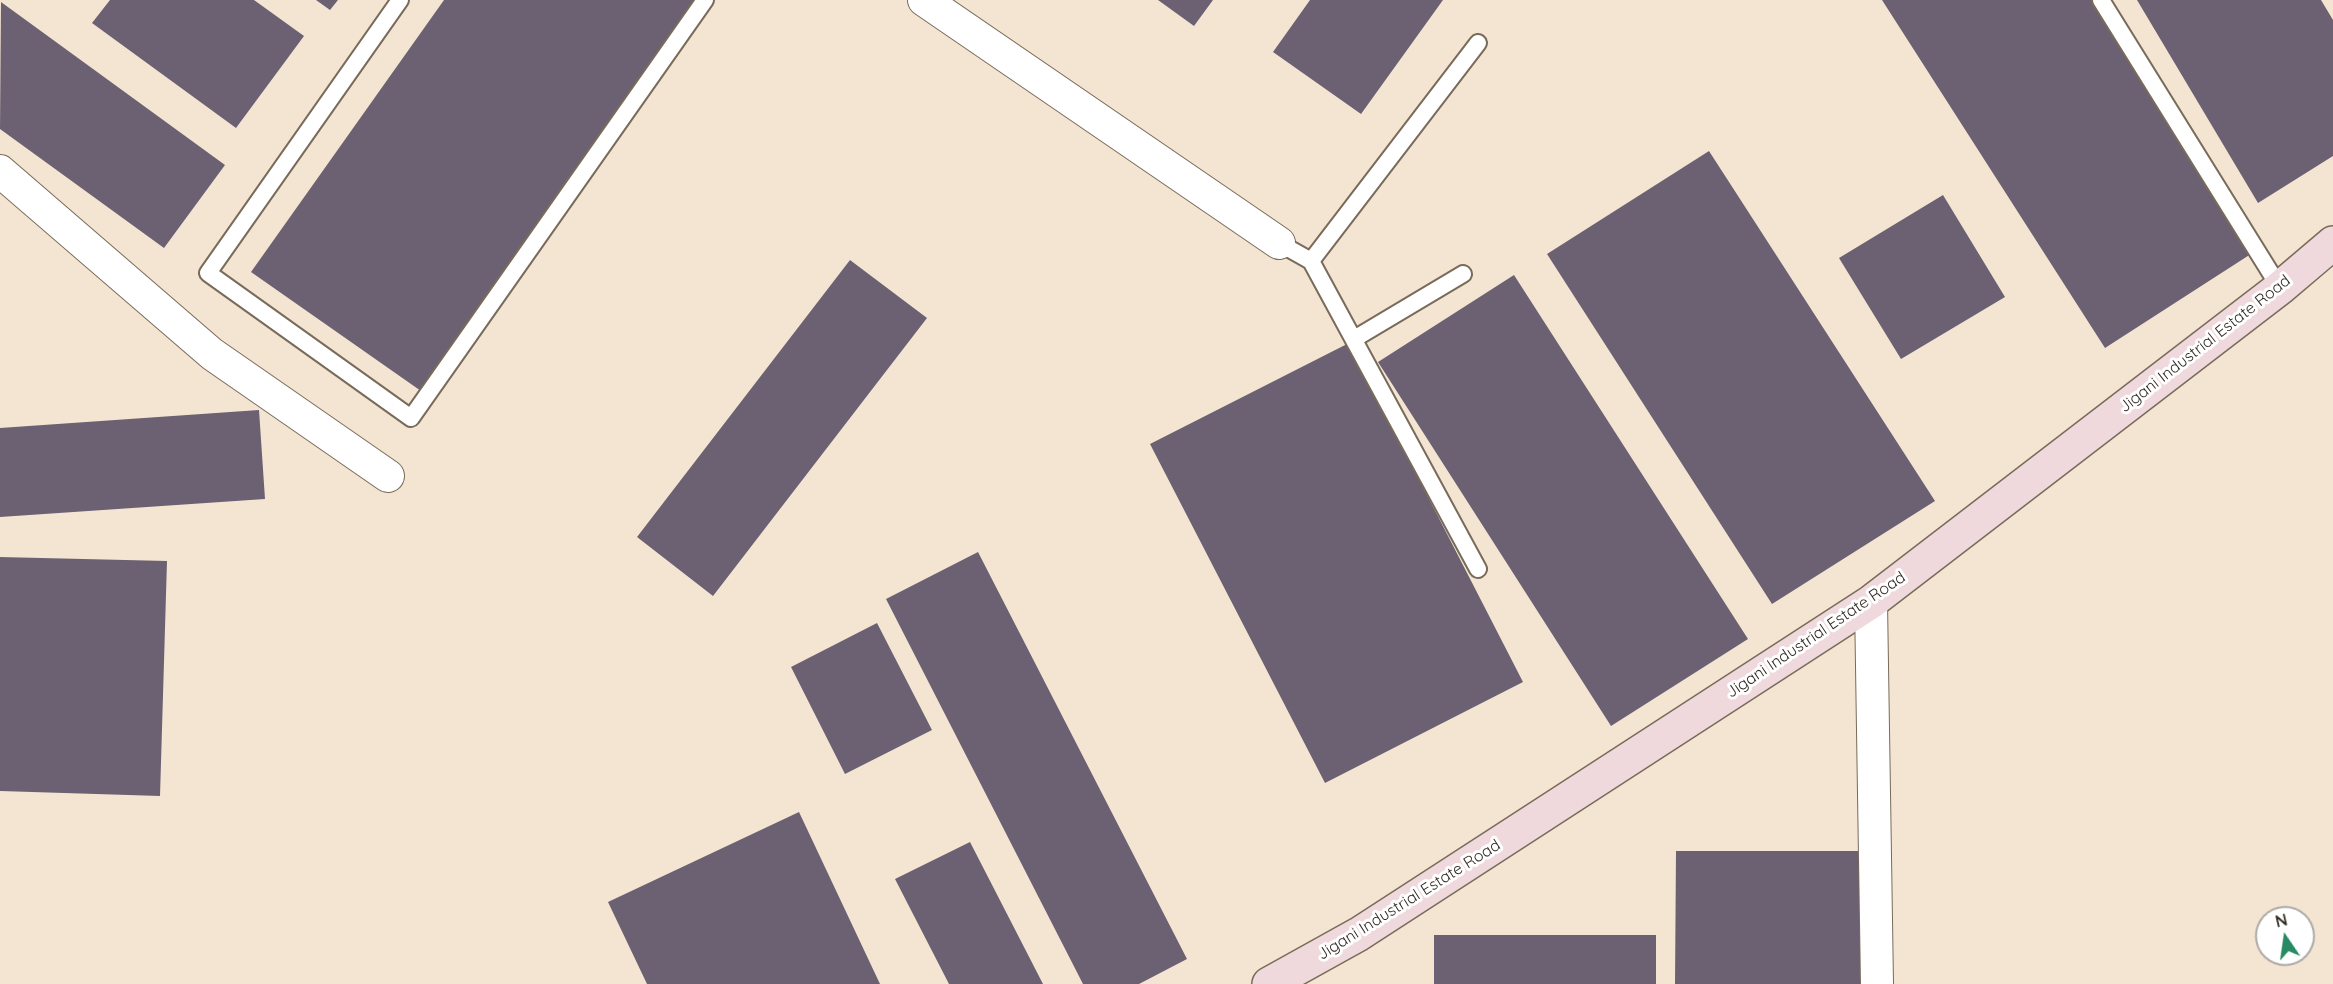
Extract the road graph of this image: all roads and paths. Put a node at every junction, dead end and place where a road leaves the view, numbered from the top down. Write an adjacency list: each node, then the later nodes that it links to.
1 (400, 0): 2 (lane)
2 (705, 0)
3 (924, 0): 7 (street)
4 (2102, 0): 11 (lane)
5 (1478, 43): 9 (lane)
6 (0, 171): 13 (street)
7 (1279, 243): 9 (lane)
8 (2333, 243): 11 (main road, Jigani Industrial Estate Road)
9 (1311, 261): 12 (lane)
10 (1463, 274): 12 (lane)
11 (2280, 288): 15 (main road, Jigani Industrial Estate Road)
12 (1354, 339): 14 (lane)
13 (388, 476)
14 (1478, 569)
15 (1871, 602): 16 (main road, Jigani Industrial Estate Road); 17 (street)
16 (1269, 984)
17 (1877, 984)

